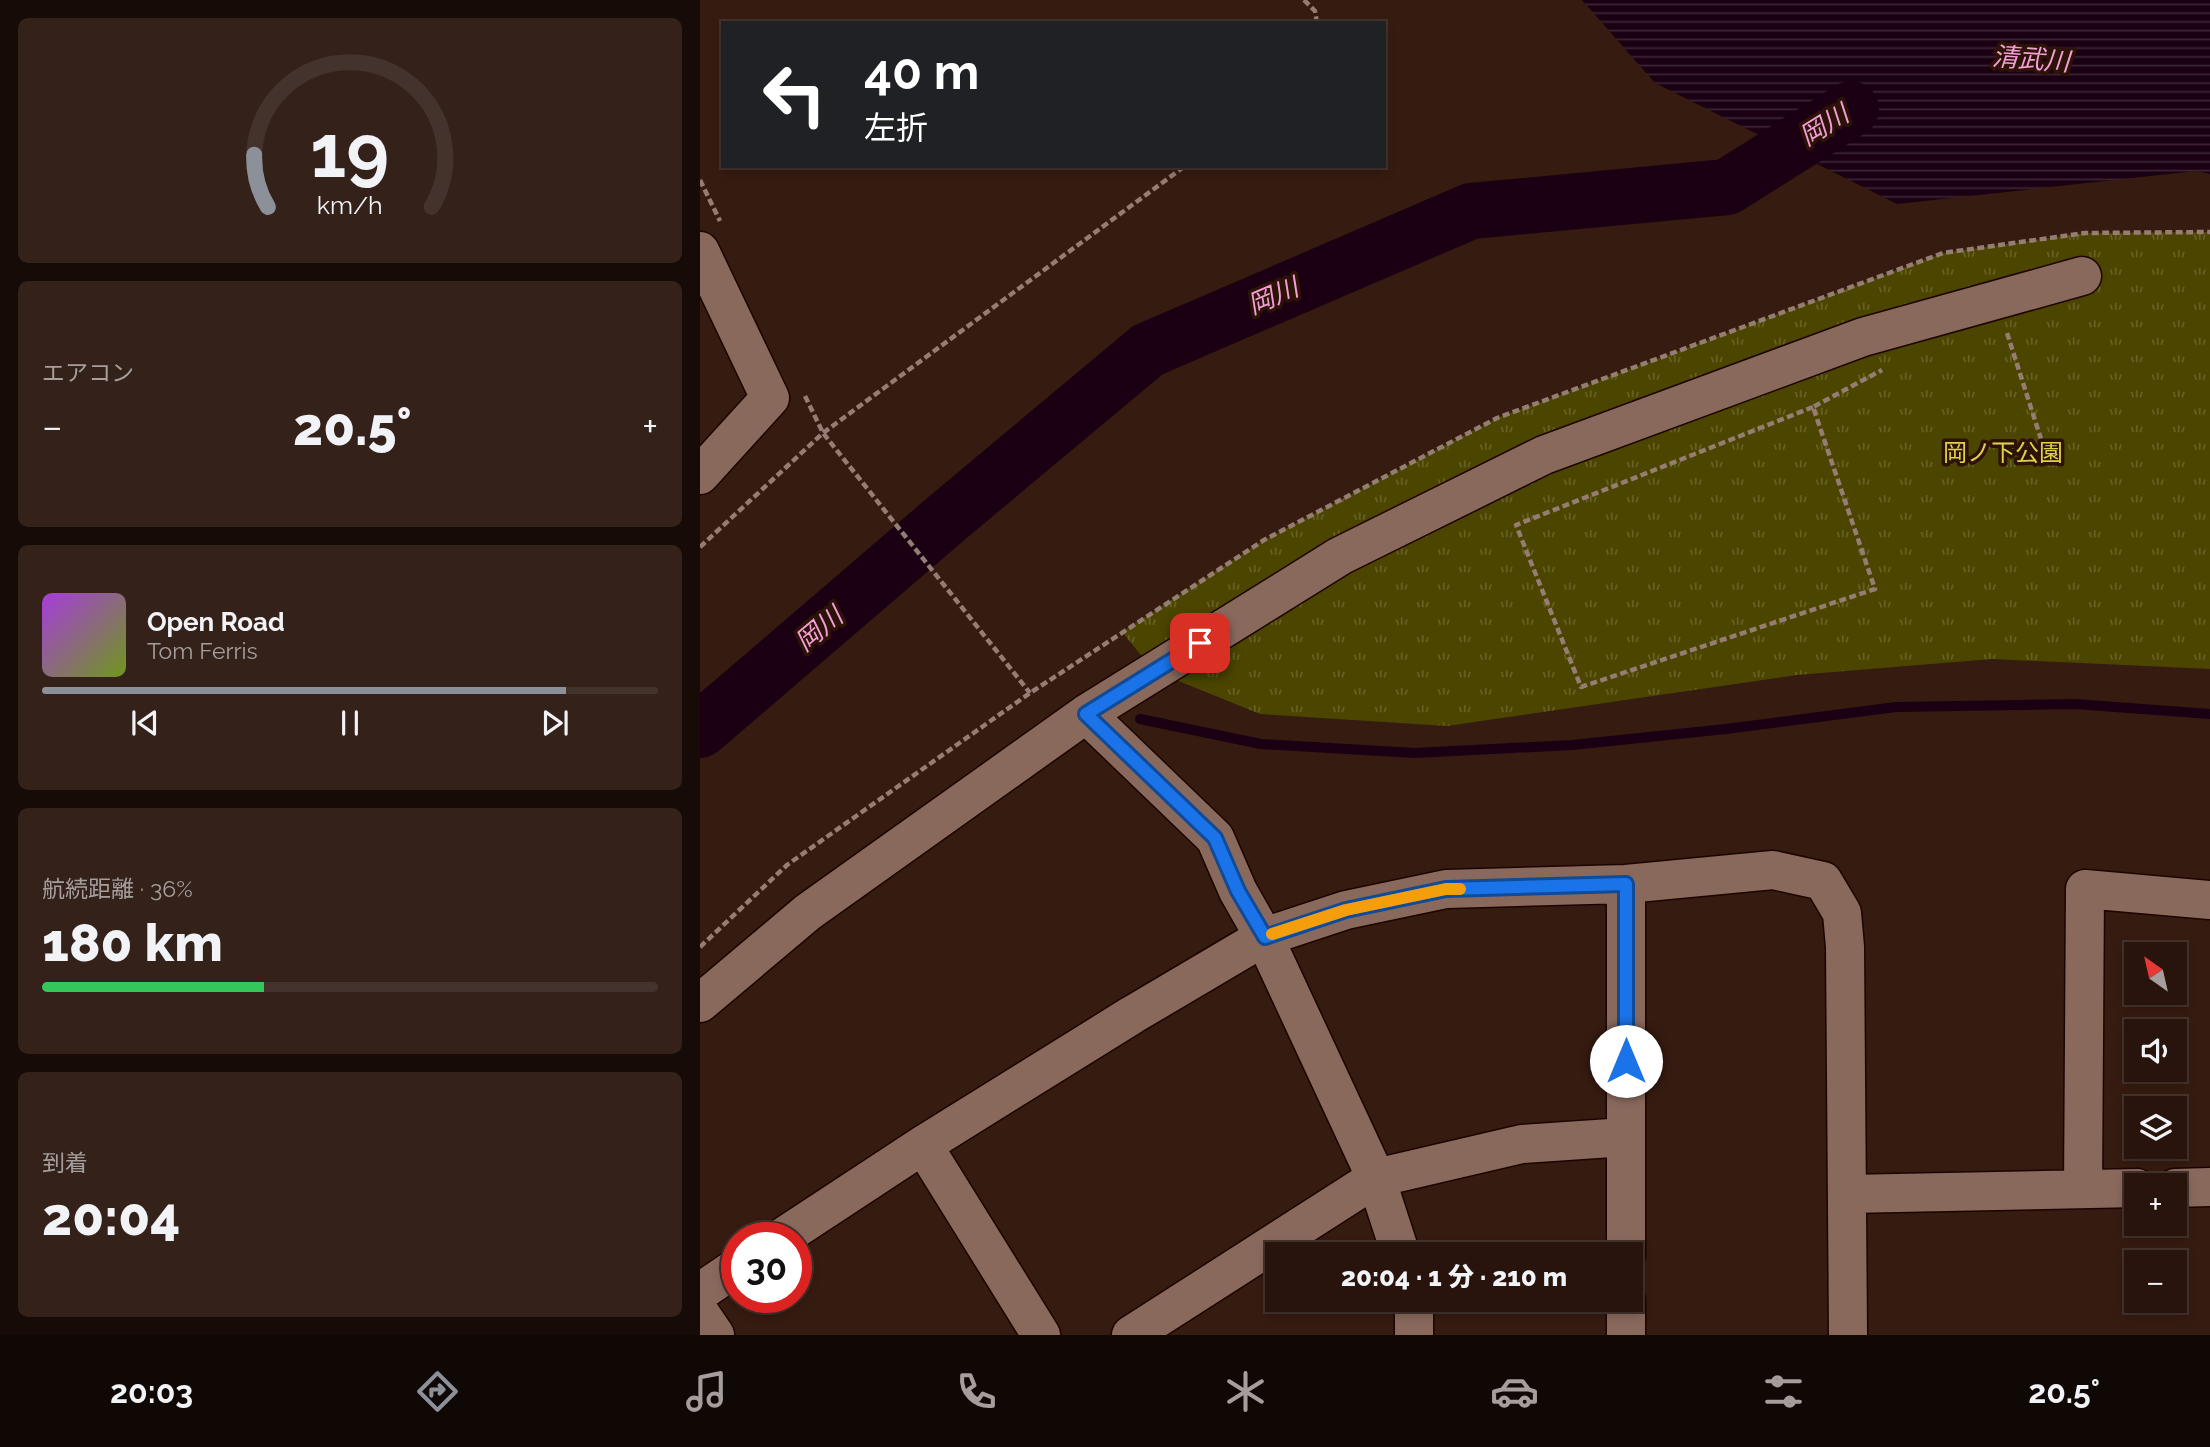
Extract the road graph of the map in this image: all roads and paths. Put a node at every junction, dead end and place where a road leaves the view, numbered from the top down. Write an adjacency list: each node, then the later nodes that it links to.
1 (1304, 0): 2 (path)
2 (1317, 21)
3 (1182, 168): 9 (path)
4 (700, 251): 11 (street)
5 (2082, 276): 13 (street)
6 (2003, 322): 10 (path)
7 (1893, 364): 8 (path)
8 (1813, 407): 8 (path)
9 (823, 433): 12 (path); 17 (path)
10 (2042, 439)
11 (700, 475)
12 (700, 547)
13 (1086, 714): 16 (street); 18 (street)
14 (1626, 884): 16 (street); 19 (street); 26 (street)
15 (2210, 900): 25 (street)
16 (1265, 937): 20 (street); 21 (street)
17 (700, 947)
18 (700, 1003)
19 (1626, 1137): 21 (street); 29 (street)
20 (923, 1145): 27 (street); 36 (street)
21 (1376, 1178): 28 (street); 37 (street)
22 (2210, 1187): 24 (street)
23 (2124, 1188): 25 (street)
24 (2187, 1188)
25 (2083, 1189): 26 (street)
26 (1847, 1194): 40 (street)
27 (806, 1222)
28 (1397, 1242)
29 (1626, 1242)
30 (721, 1278): 31 (street)
31 (700, 1292)
32 (1413, 1312): 38 (street)
33 (1626, 1312): 39 (street)
34 (700, 1313): 35 (street)
35 (715, 1335)
36 (1041, 1335)
37 (1131, 1335)
38 (1414, 1335)
39 (1626, 1335)
40 (1847, 1335)

